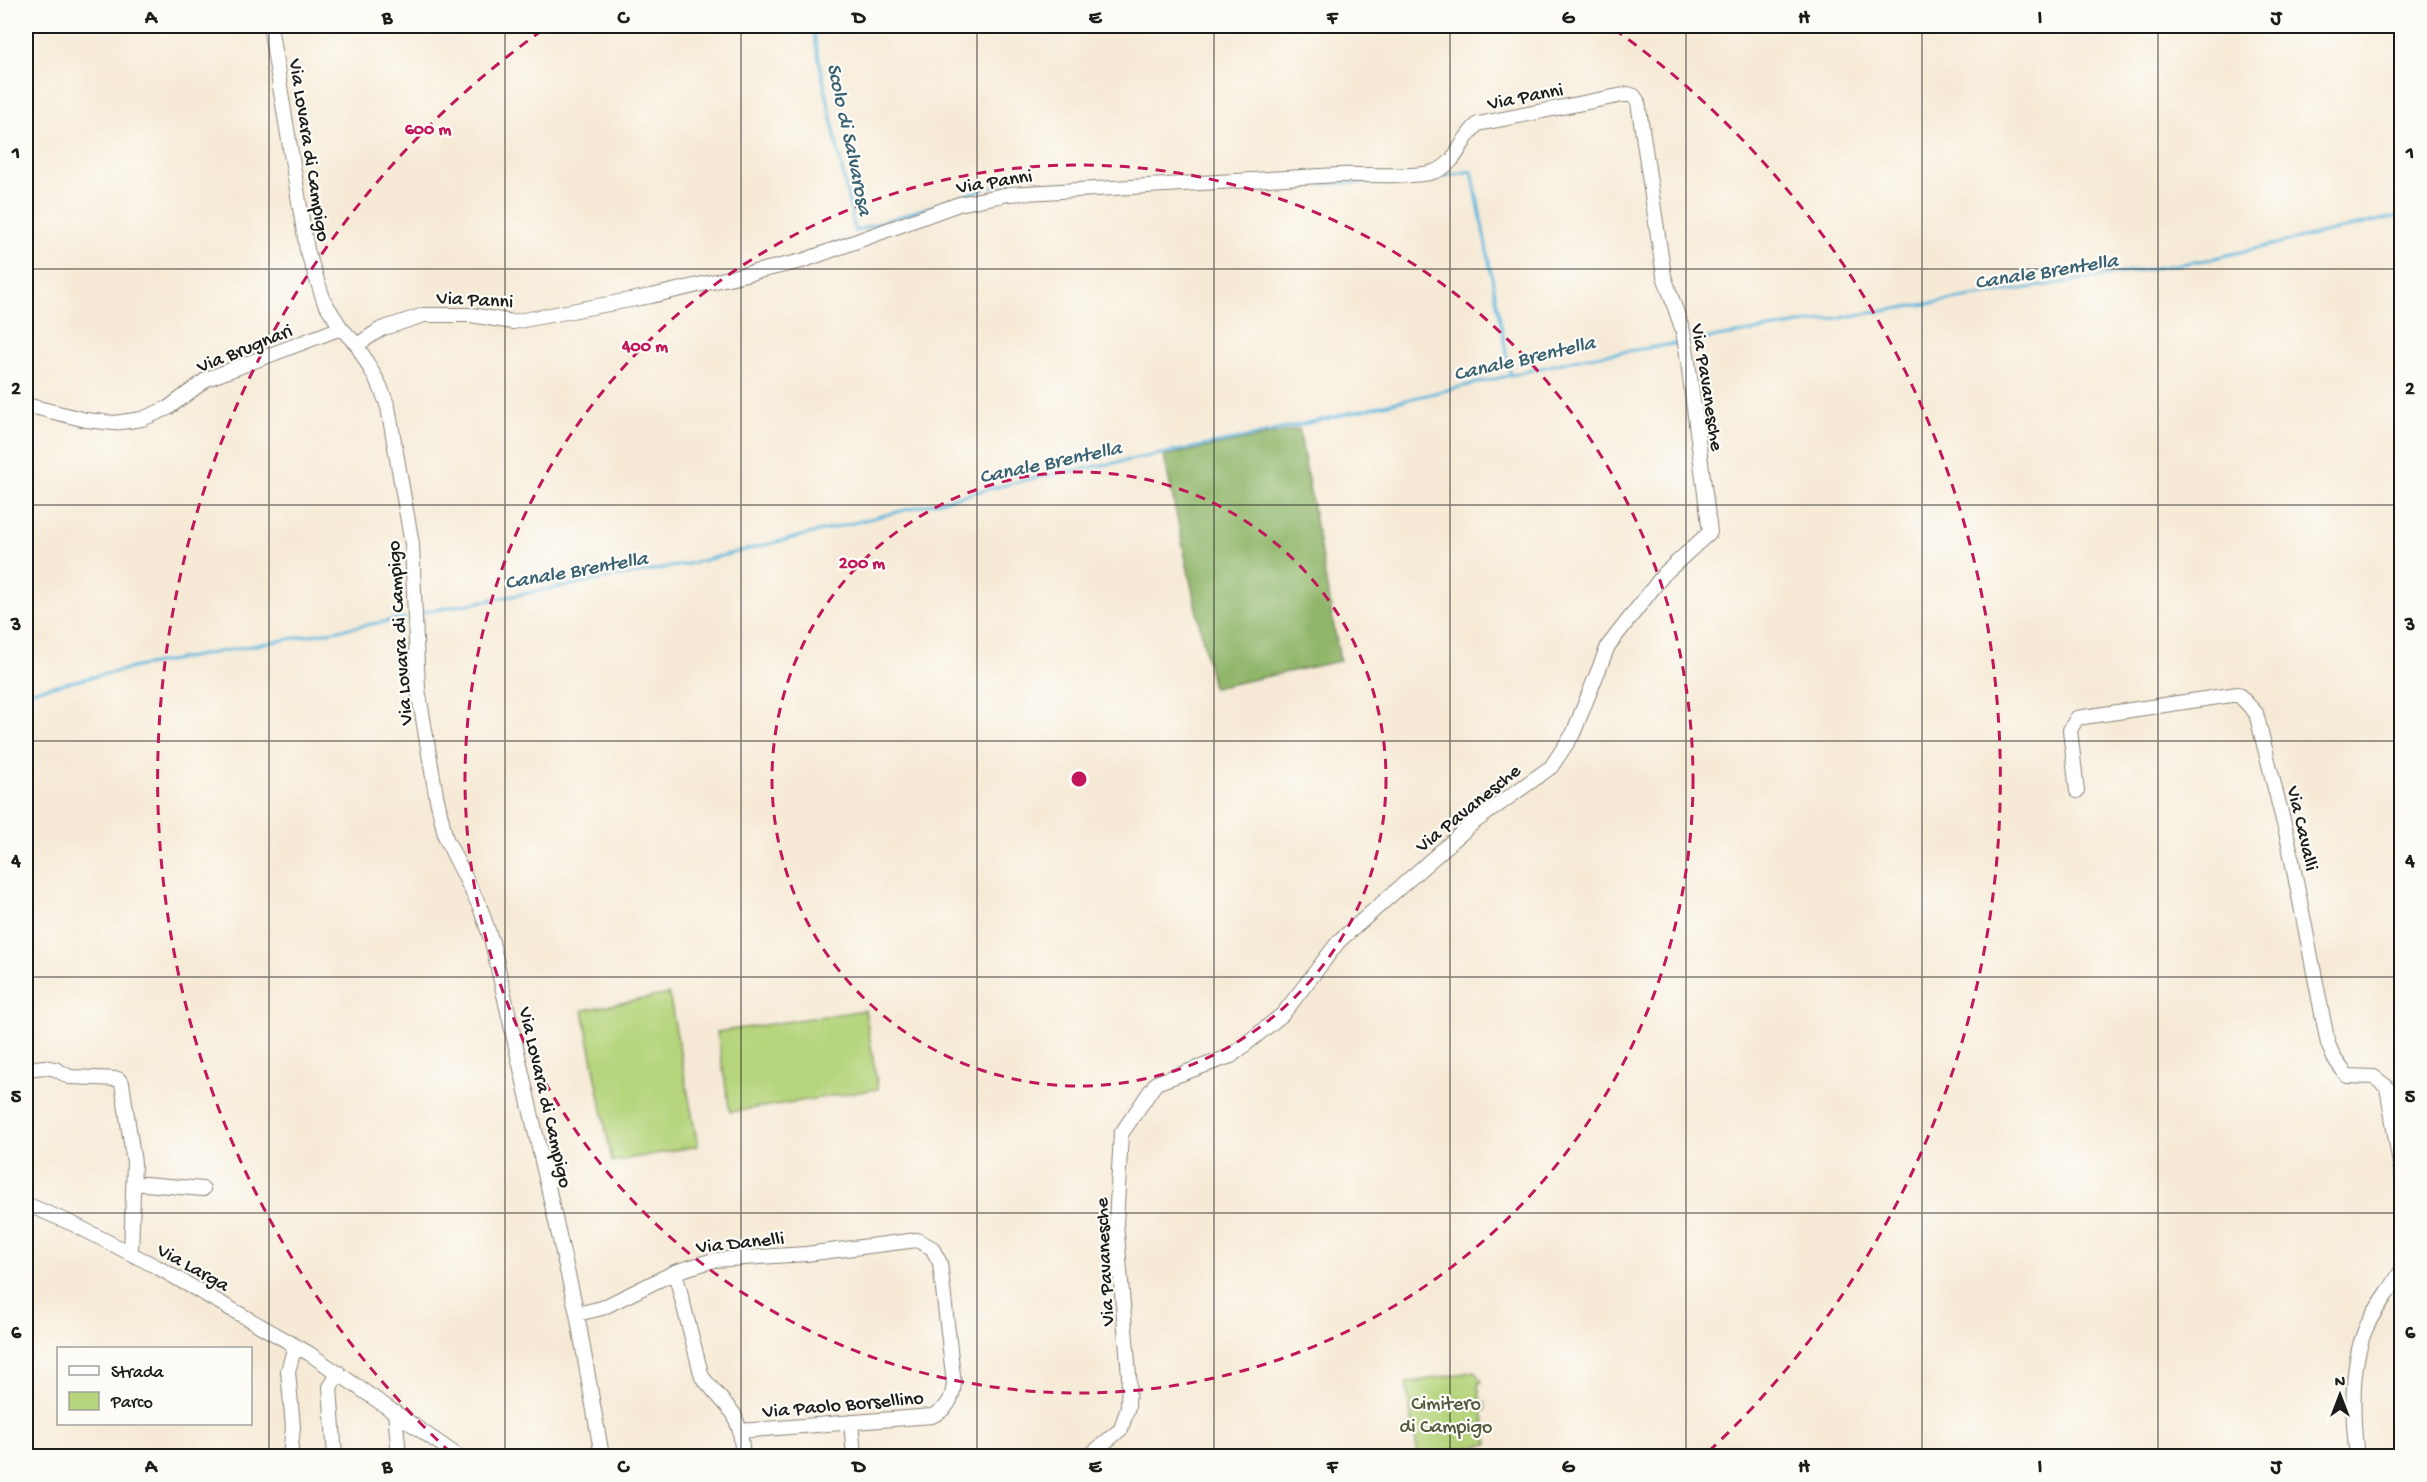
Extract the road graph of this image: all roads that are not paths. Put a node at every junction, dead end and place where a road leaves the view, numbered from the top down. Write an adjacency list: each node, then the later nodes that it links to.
1 (270, 26): 3 (street, Via Lovara di Campigo)
2 (1634, 96): 4 (street, Via Panni); 29 (street, Via Pavanesche)
3 (341, 328): 4 (street, Via Lovara di Campigo); 5 (street, Via Brugnari)
4 (357, 345): 16 (street, Via Lovara di Campigo)
5 (26, 405)
6 (2077, 790): 8 (street, Via Cavalli)
7 (26, 1069): 9 (street)
8 (2402, 1176)
9 (134, 1184): 10 (street); 13 (street)
10 (203, 1189)
11 (26, 1204): 13 (street, Via Larga)
12 (917, 1240): 15 (street, Via Danelli); 20 (street, Via Paolo Borsellino)
13 (130, 1253): 17 (street, Via Larga)
14 (2402, 1269): 30 (street)
15 (675, 1272): 16 (street, Via Danelli); 21 (street)
16 (577, 1314): 26 (street, Via Lovara di Campigo)
17 (296, 1346): 18 (street, Via Larga); 22 (street)
18 (339, 1373): 19 (street, Via Larga); 23 (street)
19 (395, 1412): 24 (street); 25 (street, Via Larga)
20 (851, 1422): 21 (street, Via Paolo Borsellino); 28 (street)
21 (740, 1431): 27 (street)
22 (290, 1456)
23 (335, 1456)
24 (399, 1456)
25 (458, 1456)
26 (602, 1456)
27 (743, 1456)
28 (854, 1456)
29 (1089, 1456)
30 (2357, 1456)

